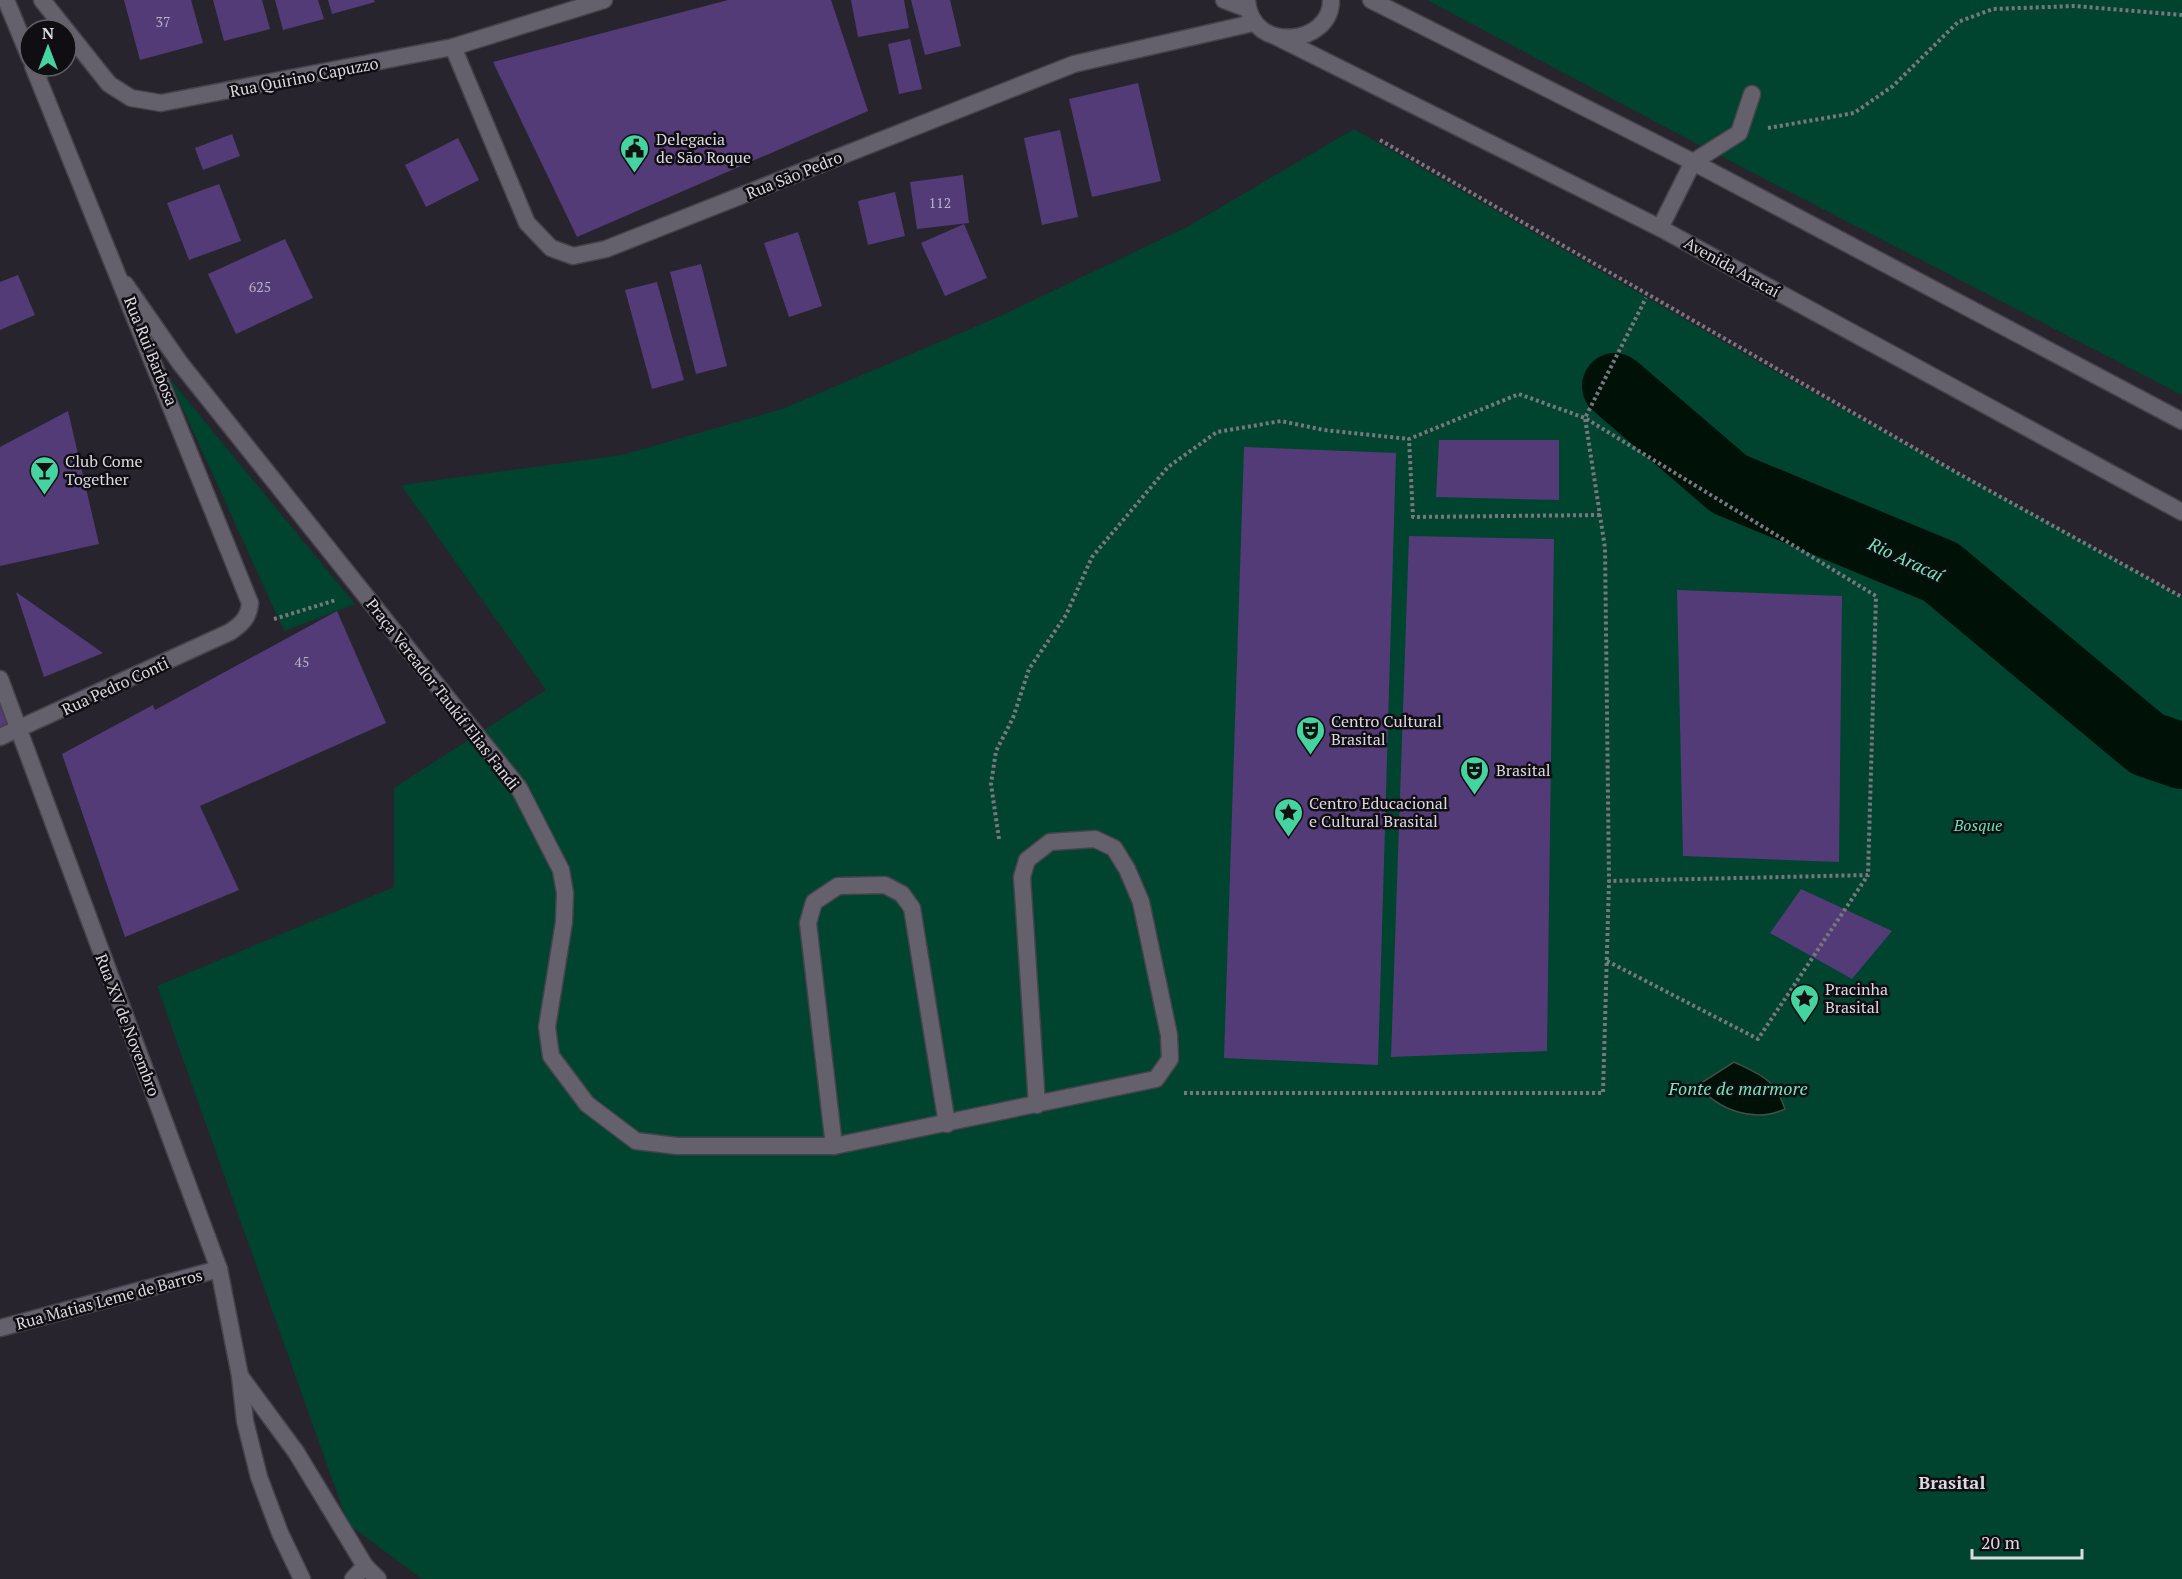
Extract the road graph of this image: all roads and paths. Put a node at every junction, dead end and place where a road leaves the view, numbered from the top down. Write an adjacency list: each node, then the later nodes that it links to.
1 (6, 0): 9 (main road)
2 (42, 0): 11 (main road, Rua Quirino Capuzzo)
3 (604, 0): 11 (main road, Rua Quirino Capuzzo)
4 (1224, 0): 7 (main road)
5 (1331, 0): 10 (main road)
6 (1371, 0): 16 (main road)
7 (1249, 11): 10 (main road, Avenida Aracaí); 11 (main road, Rua São Pedro)
8 (2182, 15): 14 (path)
9 (18, 29)
10 (1275, 36): 17 (main road, Avenida Aracaí)
11 (453, 47)
12 (38, 78): 18 (main road, Rua Rui Barbosa)
13 (1752, 94): 14 (main road)
14 (1739, 133): 16 (main road)
15 (1380, 140): 26 (path)
16 (1693, 162): 17 (main road); 21 (main road)
17 (1660, 228): 23 (main road, Avenida Aracaí)
18 (122, 281): 25 (main road, Praça Vereador Taukif Elias Fandi); 27 (main road, Rua Rui Barbosa)
19 (1646, 298): 20 (path)
20 (1585, 418): 22 (path); 24 (path); 32 (path)
21 (2182, 421)
22 (1409, 439): 24 (path); 31 (path)
23 (2182, 512)
24 (1600, 515): 33 (path)
25 (364, 592): 27 (path); 38 (main road, Praça Vereador Taukif Elias Fandi)
26 (2182, 597)
27 (230, 632): 29 (main road, Rua Pedro Conti)
28 (0, 679): 29 (main road, Rua XV de Novembro)
29 (17, 731): 30 (main road, Rua Pedro Conti); 39 (main road, Rua XV de Novembro)
30 (0, 737)
31 (999, 839)
32 (1868, 875): 33 (path); 34 (path)
33 (1609, 881): 34 (path)
34 (1607, 961): 35 (path)
35 (1184, 1093)
36 (1037, 1106): 36 (main road); 37 (main road)
37 (947, 1124): 38 (main road); 38 (main road)
38 (834, 1146)
39 (219, 1269): 40 (main road, Rua Matias Leme de Barros); 41 (main road, Rua XV de Novembro)
40 (0, 1328)
41 (240, 1376): 42 (main road, Rua XV de Novembro); 43 (main road, Rua XV de Novembro)
42 (365, 1566): 44 (main road); 45 (main road, Rua XV de Novembro)
43 (302, 1579)
44 (353, 1579)
45 (378, 1579)

